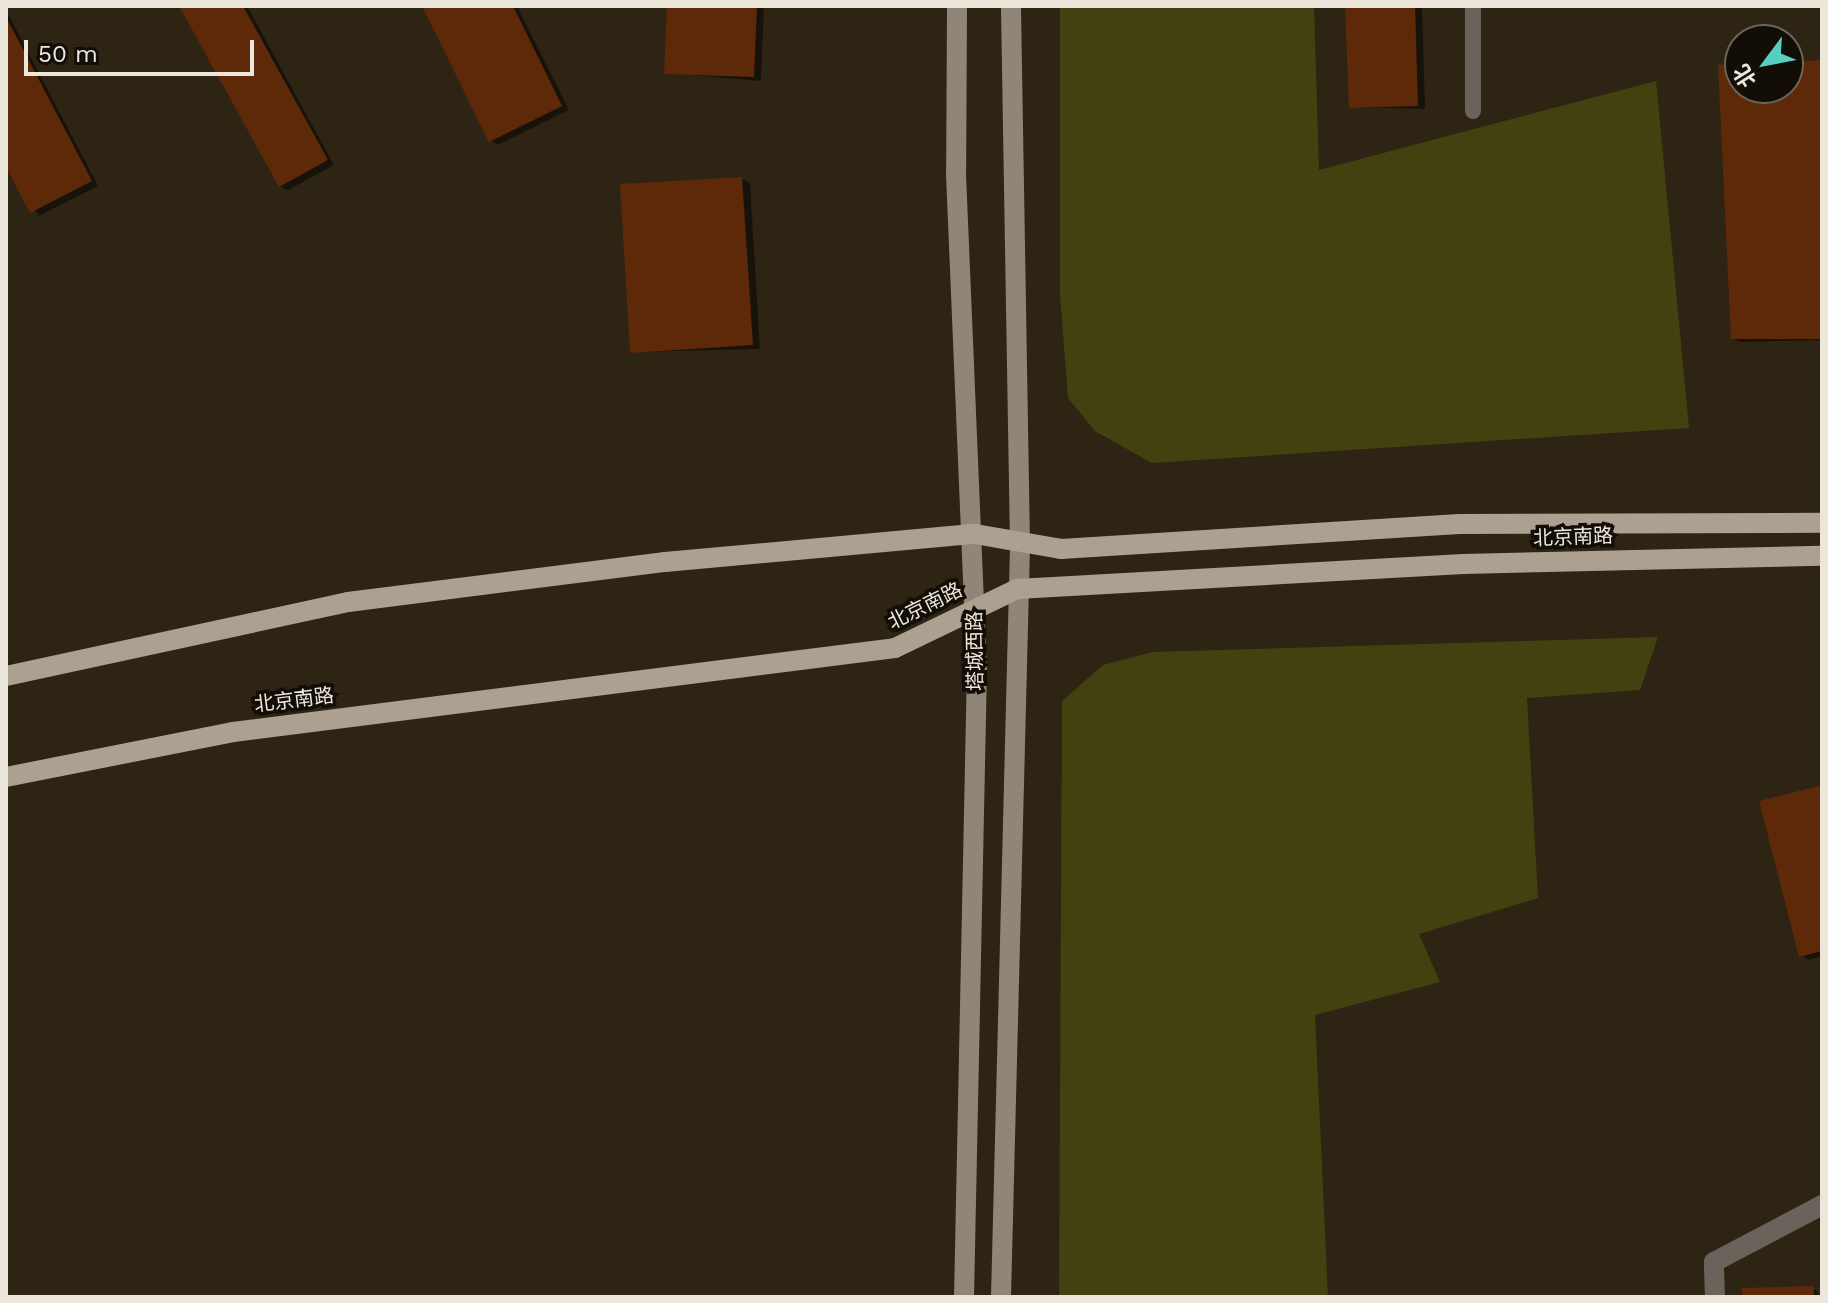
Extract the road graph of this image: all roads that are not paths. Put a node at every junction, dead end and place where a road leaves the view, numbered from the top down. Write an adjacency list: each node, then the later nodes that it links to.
1 (957, 6): 6 (main road, 塔城西路)
2 (1011, 6): 7 (main road, 塔城西路)
3 (1473, 6): 4 (lane)
4 (1473, 111)
5 (1822, 523): 7 (main road, 北京南路)
6 (975, 534): 7 (main road, 北京南路); 10 (main road, 塔城西路); 11 (main road, 北京南路)
7 (1020, 545): 9 (main road, 塔城西路)
8 (1822, 556): 9 (main road, 北京南路)
9 (1017, 589): 10 (main road, 北京南路); 15 (main road, 塔城西路)
10 (974, 608): 12 (main road, 北京南路); 14 (main road, 塔城西路)
11 (6, 676)
12 (6, 777)
13 (1822, 1205): 16 (street)
14 (964, 1297)
15 (1001, 1297)
16 (1715, 1297)

